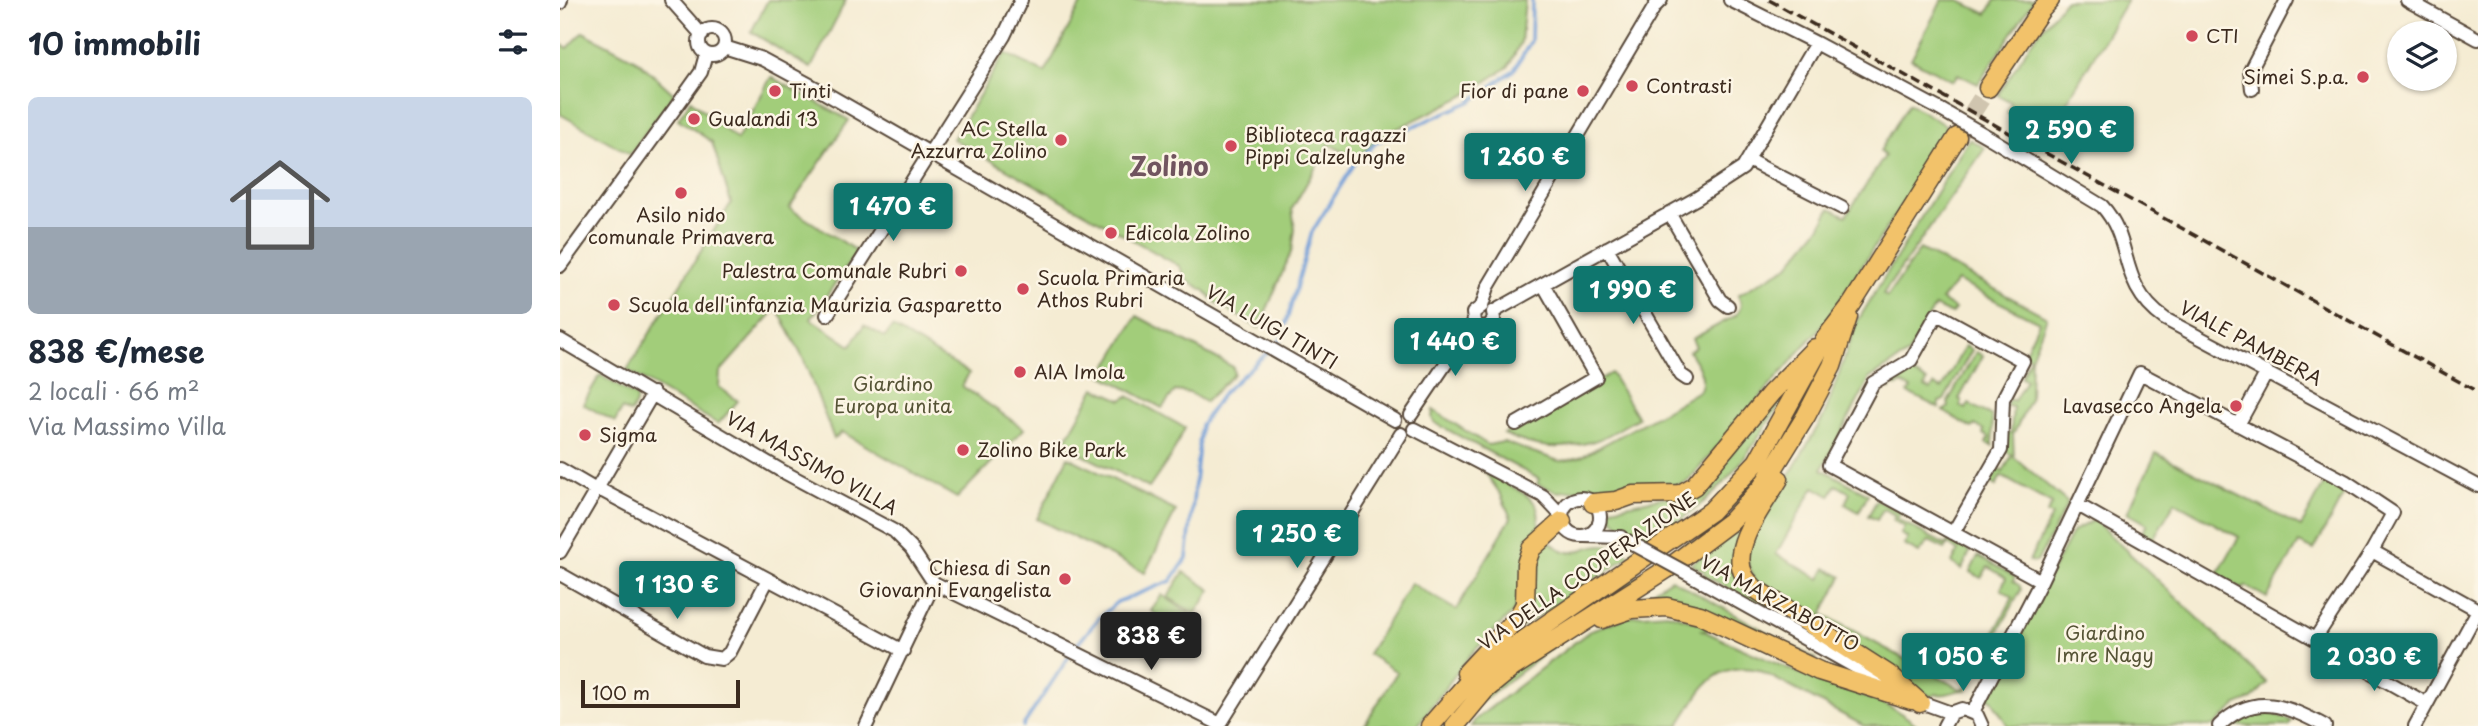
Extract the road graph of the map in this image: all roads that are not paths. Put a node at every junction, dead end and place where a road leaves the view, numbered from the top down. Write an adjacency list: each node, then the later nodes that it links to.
1 (671, 0): 8 (street)
2 (1021, 0): 16 (street)
3 (1661, 0): 25 (street)
4 (2050, 0): 13 (highway)
5 (2287, 0): 14 (street)
6 (2407, 0): 9 (street)
7 (1734, 2): 10 (street, VIALE PAMBERA)
8 (702, 35): 11 (street); 12 (street)
9 (2478, 39)
10 (1816, 43): 17 (street); 31 (street, VIALE PAMBERA, bridge)
11 (724, 47): 12 (street); 16 (street, VIA LUIGI TINTI)
12 (706, 54): 21 (street)
13 (1988, 88)
14 (2252, 89)
15 (1957, 137): 23 (highway, VIA DELLA COOPERAZIONE)
16 (930, 154): 26 (street); 35 (street, VIA LUIGI TINTI)
17 (1748, 160): 18 (street); 19 (street)
18 (1842, 208)
19 (1669, 213): 20 (street); 24 (street)
20 (1607, 248): 22 (street); 32 (street)
21 (560, 266)
22 (1543, 284): 25 (street); 36 (street)
23 (1852, 304): 28 (highway, VIA DELLA COOPERAZIONE); 30 (highway, VIA DELLA COOPERAZIONE)
24 (1728, 306)
25 (1487, 309): 27 (street); 27 (street)
26 (827, 315)
27 (1474, 322): 34 (street)
28 (1825, 339): 45 (highway); 65 (highway, VIA DELLA COOPERAZIONE)
29 (560, 340): 33 (street, VIA MASSIMO VILLA)
30 (1832, 366): 57 (highway, VIA DELLA COOPERAZIONE); 60 (highway)
31 (2267, 372): 37 (street); 41 (street, VIALE PAMBERA)
32 (1687, 379)
33 (653, 393): 42 (street); 55 (street, VIA MASSIMO VILLA)
34 (1411, 415): 35 (street); 38 (street)
35 (1395, 420): 39 (street)
36 (1516, 424)
37 (2238, 425): 44 (street); 50 (street)
38 (1414, 429): 39 (street); 43 (street)
39 (1401, 434): 66 (street)
40 (560, 469): 42 (street)
41 (2478, 486)
42 (597, 489): 51 (street); 53 (street)
43 (1542, 496): 45 (street); 46 (street)
44 (2078, 505): 50 (street); 54 (street)
45 (1590, 506): 46 (street); 48 (street); 49 (street, VIA MARZABOTTO)
46 (1562, 518): 48 (street); 65 (highway)
47 (1953, 533): 47 (street); 54 (street)
48 (1585, 536): 49 (street, VIA MARZABOTTO)
49 (1624, 538): 60 (street, VIA MARZABOTTO, bridge)
50 (2372, 551): 56 (street)
51 (560, 552)
52 (560, 574): 53 (street)
53 (768, 579): 58 (street)
54 (2041, 581): 62 (street)
55 (934, 583): 58 (street); 66 (street, VIA MASSIMO VILLA)
56 (2478, 610): 61 (street)
57 (1566, 634): 60 (highway); 64 (highway, VIA DELLA COOPERAZIONE)
58 (903, 651): 68 (street)
59 (2337, 653): 61 (street)
60 (1920, 703): 63 (street, VIA MARZABOTTO); 69 (street, VIA MARZABOTTO)
61 (2427, 704): 72 (street)
62 (1973, 712): 63 (street, VIA MARZABOTTO); 67 (street)
63 (1951, 713): 69 (street, VIA MARZABOTTO)
64 (1457, 723)
65 (1432, 724)
66 (1220, 725)
67 (1982, 725)
68 (866, 726)
69 (1942, 726)
70 (2219, 726): 71 (street)
71 (2325, 726)
72 (2415, 726)

